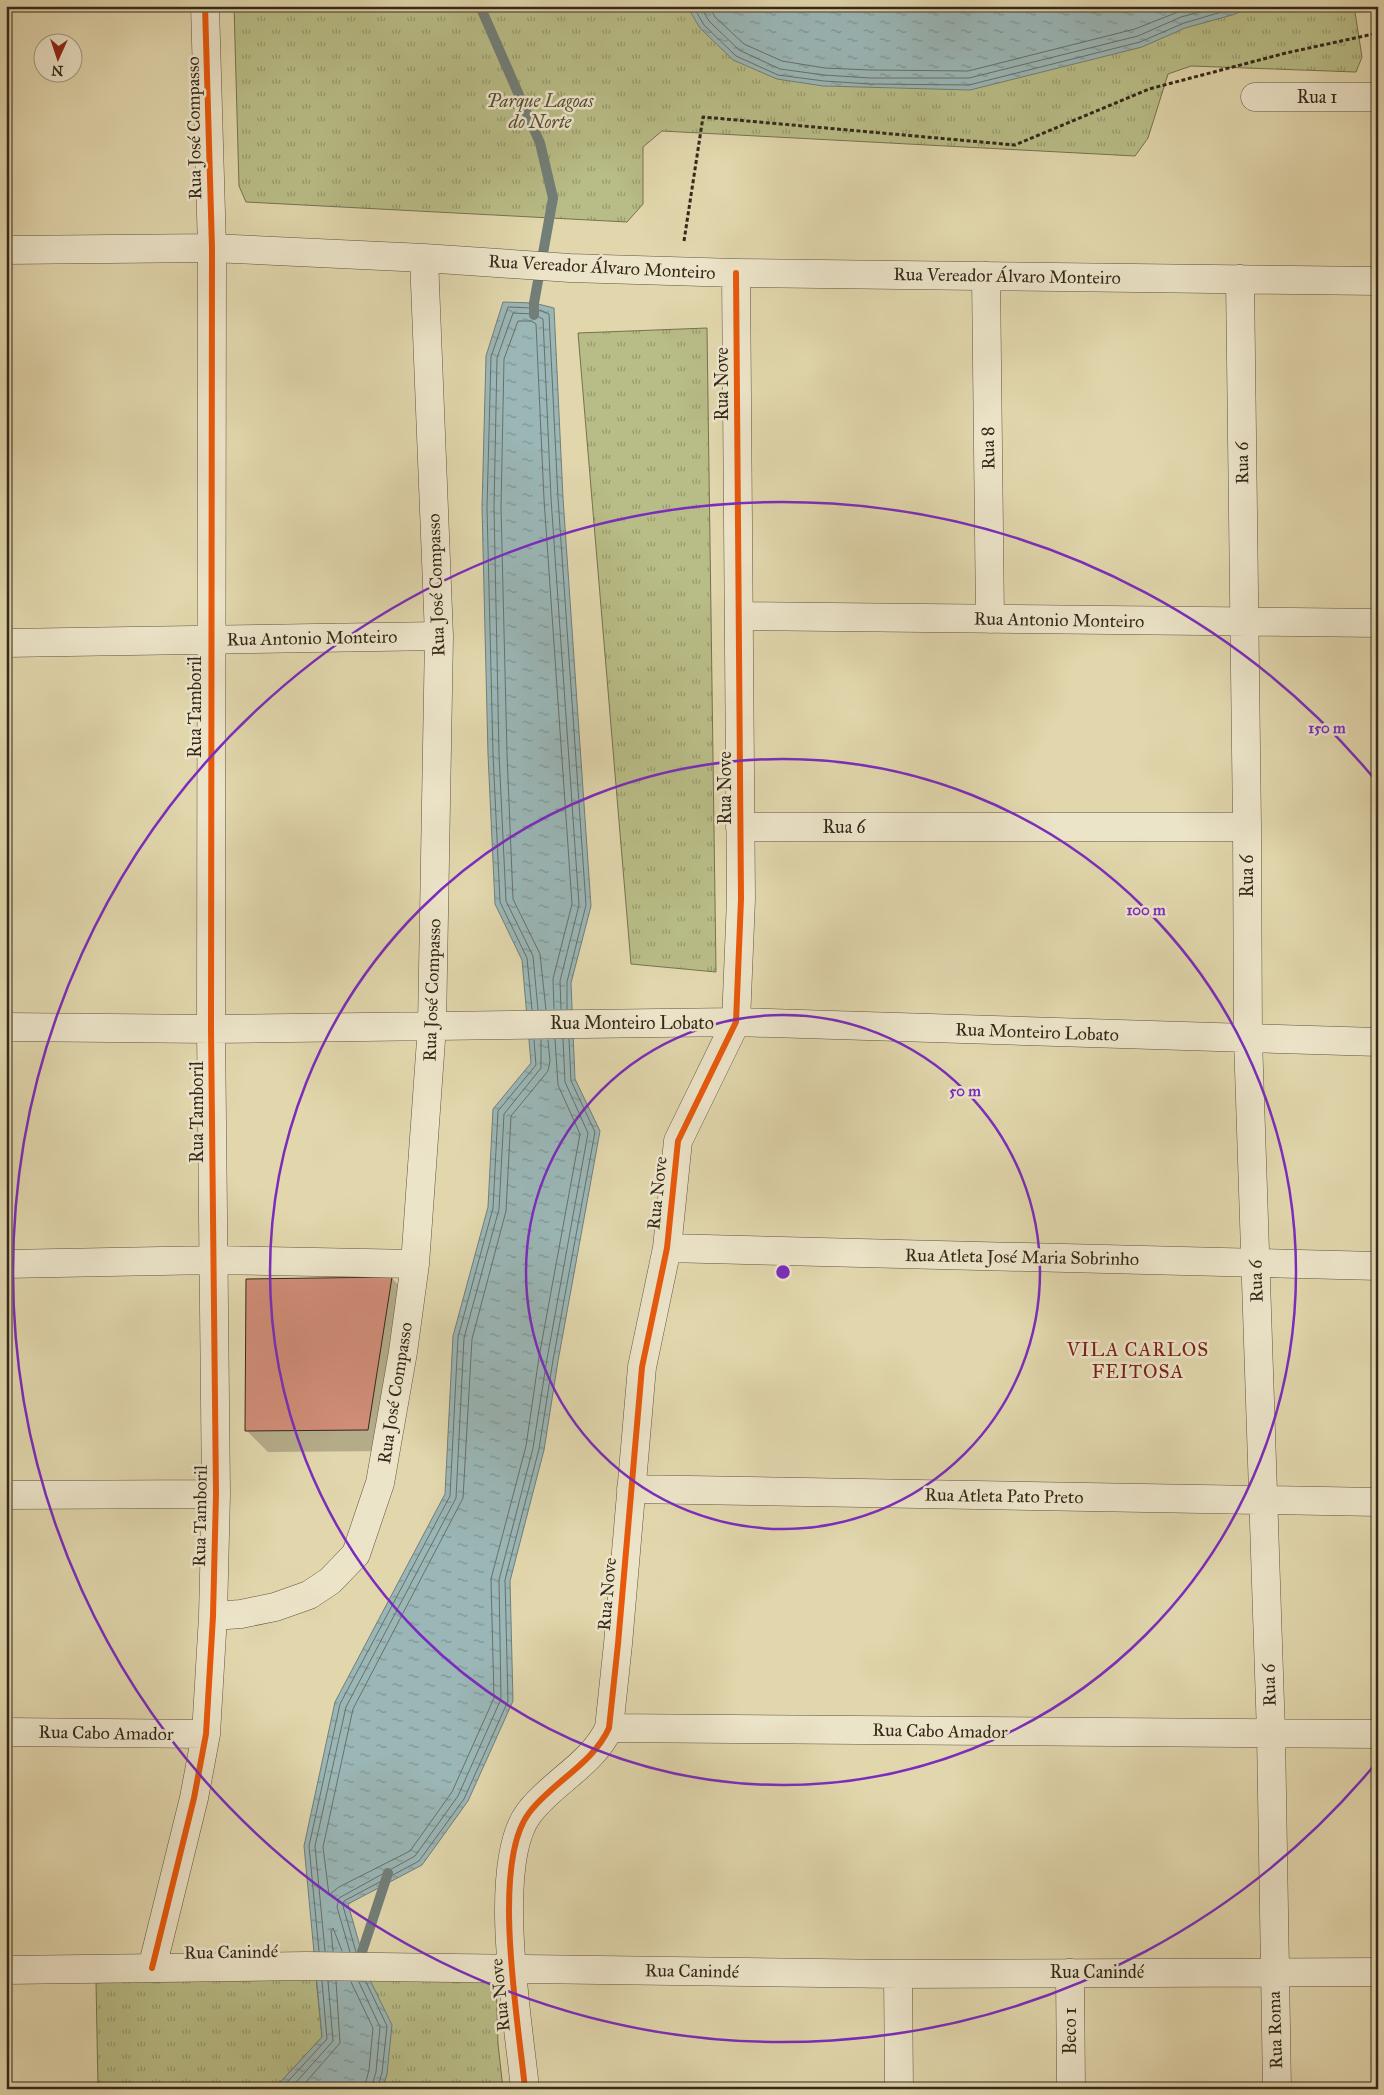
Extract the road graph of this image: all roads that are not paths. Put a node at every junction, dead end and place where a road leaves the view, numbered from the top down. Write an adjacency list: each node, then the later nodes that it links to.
1 (206, 6): 4 (street, Rua José Compasso)
2 (1255, 97): 3 (street, Rua 1)
3 (1378, 97)
4 (212, 248): 5 (street, Rua Vereador Álvaro Monteiro); 6 (street, Rua Vereador Álvaro Monteiro); 16 (street, Rua Tamboril)
5 (6, 250)
6 (424, 258): 7 (street, Rua Vereador Álvaro Monteiro); 15 (street, Rua José Compasso)
7 (736, 273): 8 (street, Rua Vereador Álvaro Monteiro); 11 (street, Rua Nove)
8 (986, 276): 9 (street, Rua Vereador Álvaro Monteiro); 12 (street, Rua 8)
9 (1240, 279): 10 (street, Rua Vereador Álvaro Monteiro); 13 (street, Rua 6)
10 (1378, 282)
11 (739, 616): 12 (street, Rua Antonio Monteiro); 18 (street, Rua Nove)
12 (990, 619): 13 (street, Rua Antonio Monteiro)
13 (1243, 622): 14 (street, Rua Antonio Monteiro); 19 (street, Rua 6)
14 (1378, 624)
15 (439, 636): 16 (street, Rua Antonio Monteiro); 21 (street, Rua José Compasso)
16 (210, 640): 17 (street, Rua Antonio Monteiro); 23 (street, Rua Tamboril)
17 (6, 643)
18 (740, 827): 19 (street, Rua 6); 20 (street, Rua Nove)
19 (1247, 827): 24 (street, Rua 6)
20 (736, 1022): 21 (street, Rua Monteiro Lobato); 24 (street, Rua Monteiro Lobato); 26 (street, Rua Nove)
21 (432, 1026): 23 (street, Rua Monteiro Lobato); 30 (street, Rua José Compasso)
22 (6, 1027): 23 (street, Rua Monteiro Lobato)
23 (211, 1029): 27 (street, Rua Tamboril)
24 (1248, 1039): 25 (street, Rua Monteiro Lobato); 28 (street, Rua 6)
25 (1378, 1042)
26 (667, 1248): 28 (street, Rua Atleta José Maria Sobrinho); 32 (street, Rua Nove)
27 (213, 1260): 29 (street); 30 (street); 33 (street, Rua Tamboril)
28 (1256, 1263): 31 (street, Rua Atleta José Maria Sobrinho); 35 (street, Rua 6)
29 (6, 1264)
30 (415, 1264): 37 (street, Rua José Compasso)
31 (1378, 1266)
32 (631, 1489): 35 (street, Rua Atleta Pato Preto); 38 (street, Rua Nove)
33 (216, 1494): 34 (street); 37 (street, Rua Tamboril)
34 (6, 1495)
35 (1262, 1501): 36 (street, Rua Atleta Pato Preto); 41 (street, Rua 6)
36 (1378, 1502)
37 (213, 1616): 40 (street, Rua Tamboril)
38 (609, 1728): 41 (street, Rua Cabo Amador); 44 (street, Rua Nove)
39 (6, 1732): 40 (street, Rua Cabo Amador)
40 (206, 1734): 43 (street, Rua Tamboril)
41 (1271, 1734): 42 (street); 46 (street, Rua 6)
42 (1378, 1734)
43 (152, 1968): 44 (street, Rua Canindé); 45 (street, Rua Canindé)
44 (512, 1968): 49 (street, Rua Canindé); 50 (street, Rua Nove)
45 (6, 1970)
46 (1273, 1971): 47 (street, Rua Canindé); 48 (street, Rua Canindé); 53 (street, Rua Roma)
47 (1378, 1972)
48 (1070, 1973): 49 (street, Rua Canindé); 52 (street, Beco 1)
49 (898, 1974): 51 (street)
50 (526, 2089)
51 (898, 2089)
52 (1071, 2089)
53 (1277, 2089)

